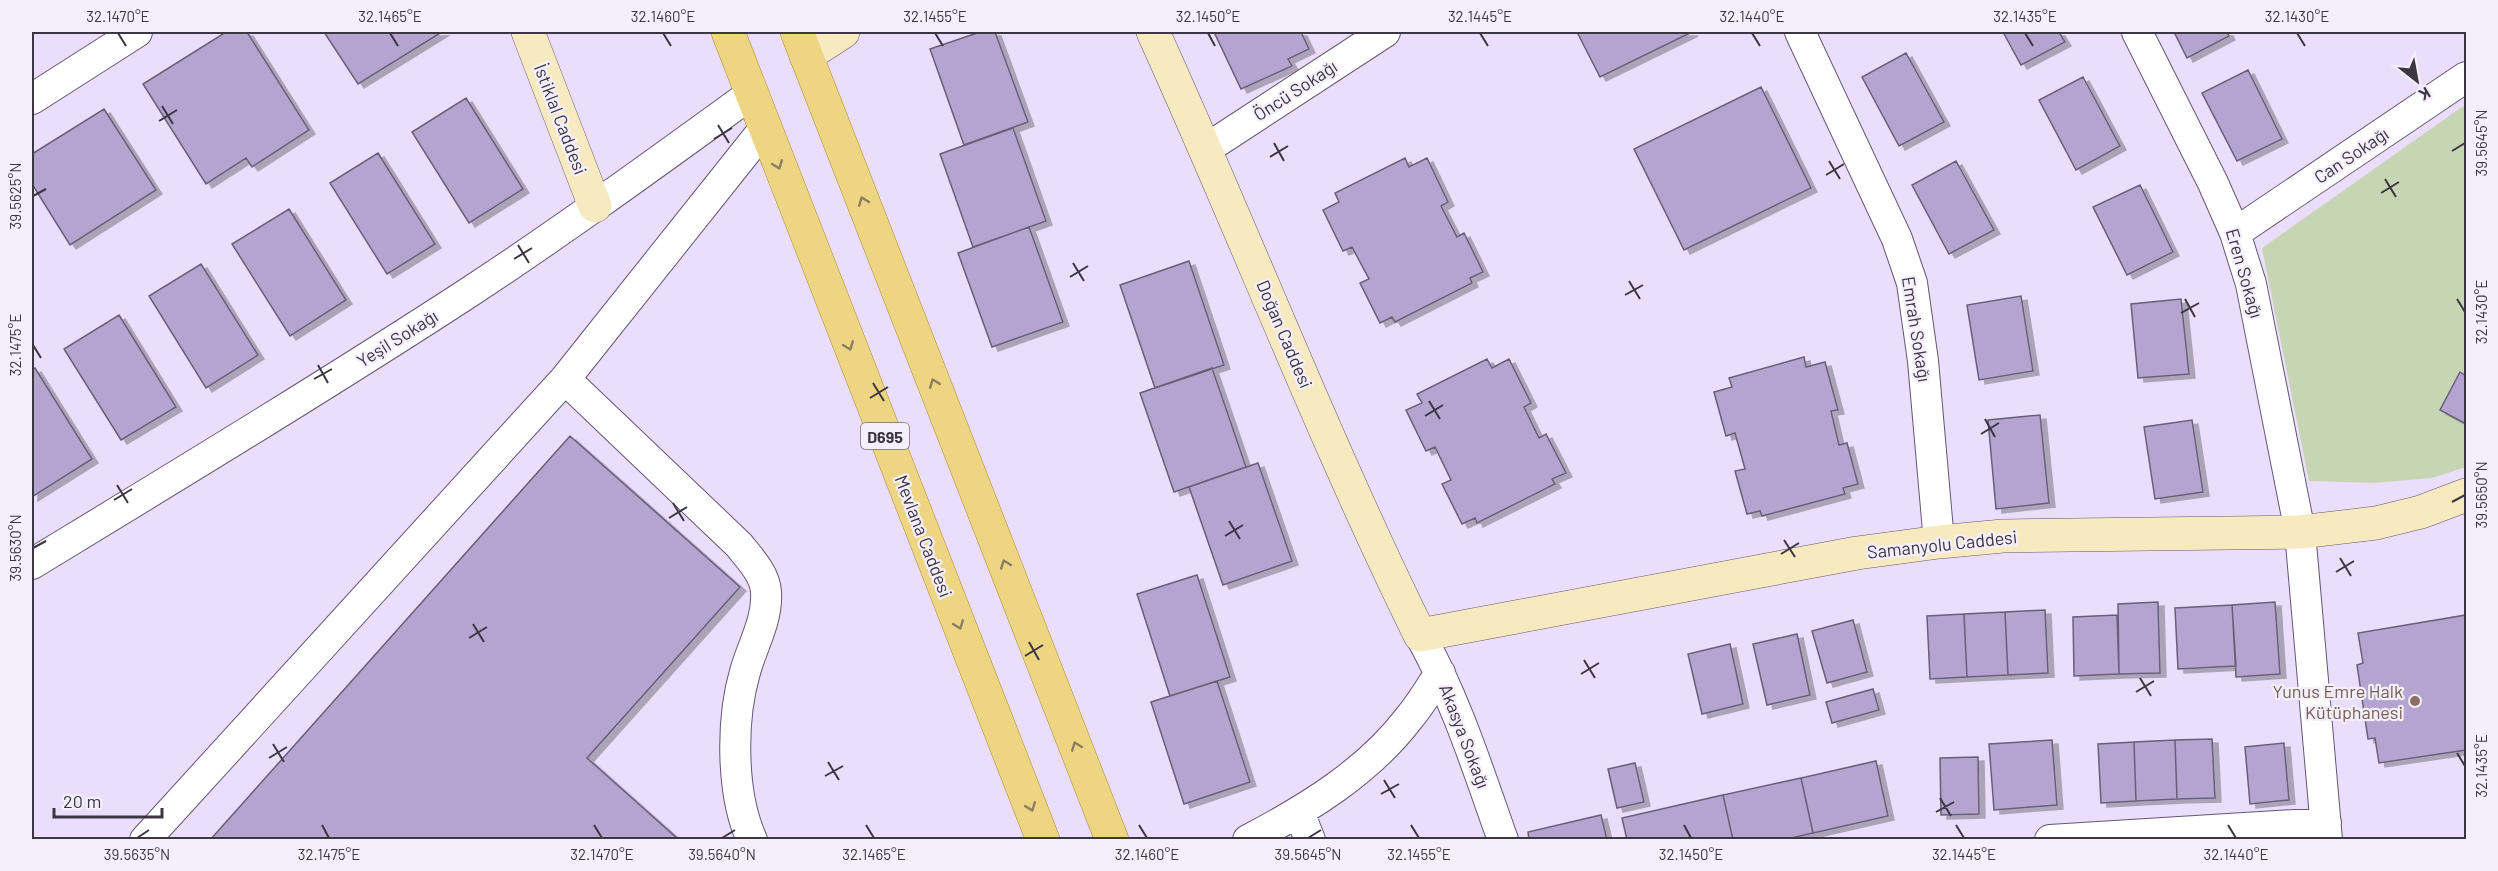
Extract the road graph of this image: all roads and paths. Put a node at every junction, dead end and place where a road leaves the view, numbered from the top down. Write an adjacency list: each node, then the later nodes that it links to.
1 (137, 32): 12 (street)
2 (528, 32): 15 (street, İstiklal Caddesi)
3 (728, 32): 11 (main road, Mevlana Caddesi / D695)
4 (843, 32): 9 (street)
5 (1153, 32): 14 (street, Doğan Caddesi)
6 (1385, 32): 14 (street, Öncü Sokağı)
7 (1800, 32): 20 (street, Emrah Sokağı)
8 (2137, 32): 16 (street, Eren Sokağı)
9 (802, 44): 29 (main road, one-way to 9)
10 (2466, 77): 16 (street, Can Sokağı)
11 (751, 94): 13 (main road, Mevlana Caddesi / D695); 15 (street, Yeşil Sokağı)
12 (32, 99)
13 (764, 129): 17 (street); 28 (main road, Mevlana Caddesi / D695, one-way to 28)
14 (1206, 149): 22 (street, Doğan Caddesi)
15 (595, 206): 21 (street, Yeşil Sokağı)
16 (2235, 233): 19 (street, Eren Sokağı)
17 (565, 379): 26 (street); 27 (street)
18 (2466, 495): 19 (street, Samanyolu Caddesi)
19 (2300, 532): 20 (street, Samanyolu Caddesi); 25 (street, Eren Sokağı)
20 (1939, 542): 22 (street, Samanyolu Caddesi)
21 (33, 561)
22 (1420, 635): 23 (street, Akasya Sokağı)
23 (1440, 673): 24 (street); 32 (street, Akasya Sokağı)
24 (1299, 812): 30 (street); 31 (street)
25 (2327, 831): 33 (street)
26 (145, 840)
27 (752, 840)
28 (1043, 840)
29 (1112, 840)
30 (1248, 840)
31 (1310, 840)
32 (1503, 840)
33 (2050, 840)

